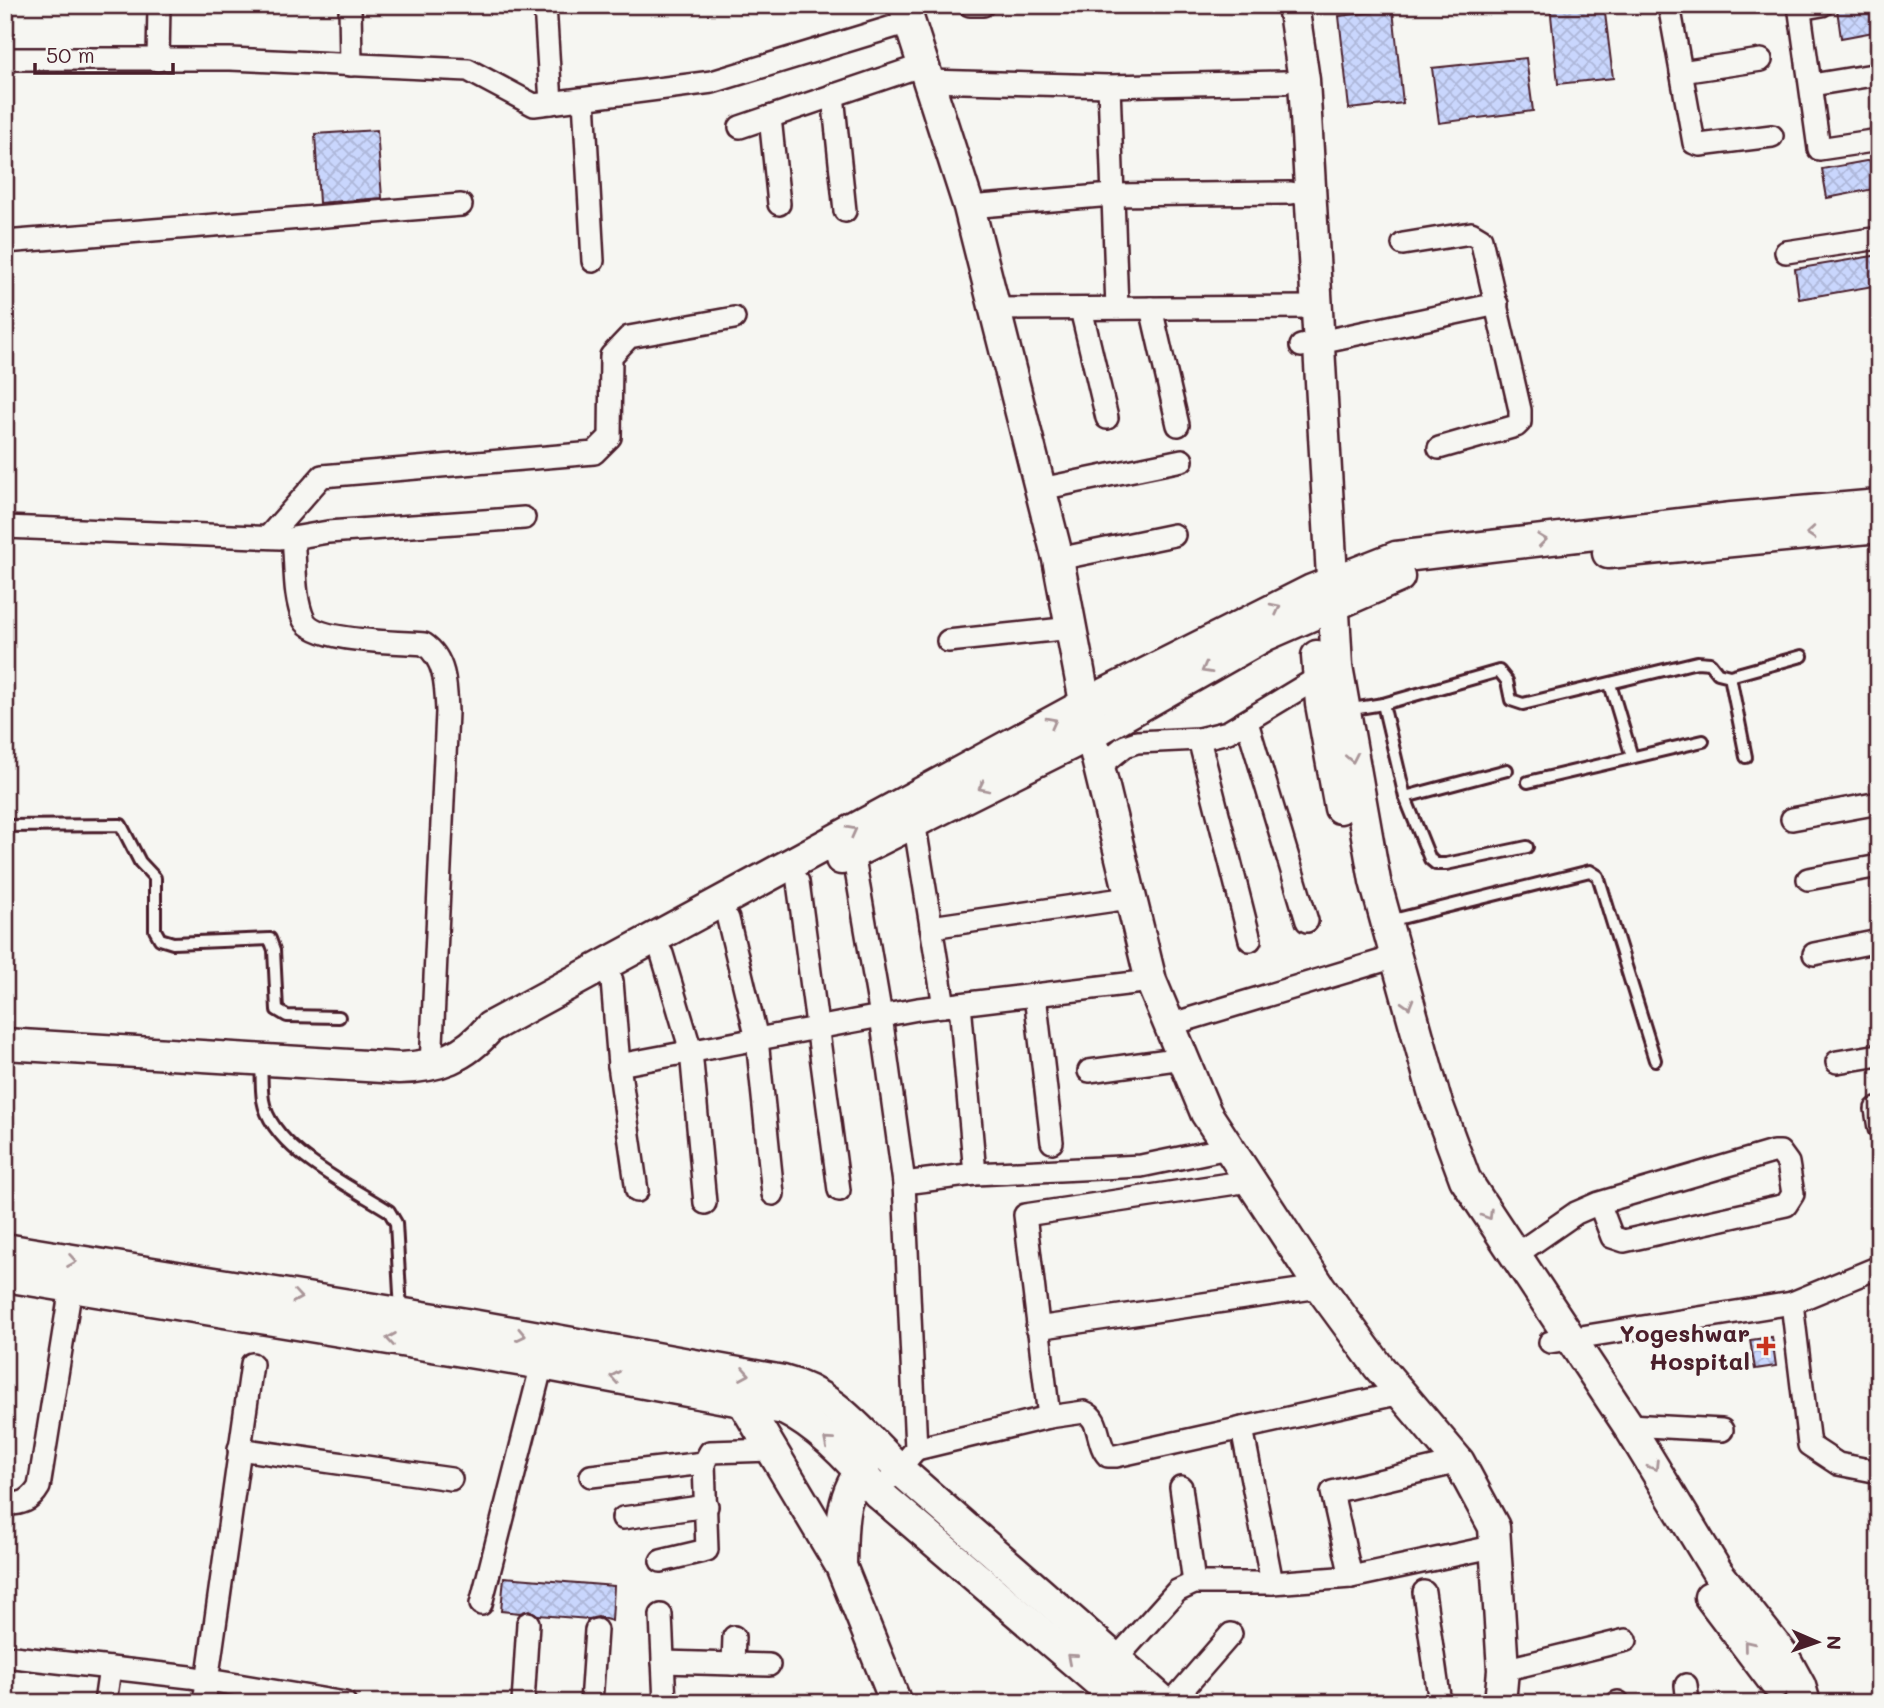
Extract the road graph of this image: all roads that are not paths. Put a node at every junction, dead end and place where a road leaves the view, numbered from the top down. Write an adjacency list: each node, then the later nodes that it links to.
1 (159, 5): 13 (street)
2 (349, 5): 15 (street)
3 (545, 5): 24 (street)
4 (970, 5): 5 (street)
5 (983, 5)
6 (1273, 5): 19 (street)
7 (1293, 5): 41 (street)
8 (1669, 5): 16 (street)
9 (1822, 5): 10 (street)
10 (1799, 7): 20 (street)
11 (906, 13): 17 (street); 23 (street)
12 (5, 59): 13 (street)
13 (158, 60): 15 (street)
14 (1761, 60): 16 (street)
15 (351, 65): 24 (street)
16 (1681, 72): 27 (street)
17 (925, 73): 21 (street); 22 (street); 33 (street)
18 (1879, 74): 20 (street)
19 (1284, 82): 21 (street); 29 (street)
20 (1812, 85): 28 (street)
21 (1109, 86): 30 (street)
22 (833, 95): 25 (street); 34 (street)
23 (584, 99): 24 (street); 39 (street)
24 (551, 103)
25 (769, 117): 26 (street); 31 (street)
26 (740, 127)
27 (1772, 136)
28 (1879, 140)
29 (1291, 193): 30 (street); 41 (street)
30 (1112, 195): 33 (street); 42 (street)
31 (779, 204)
32 (461, 205): 36 (street)
33 (969, 207): 44 (street)
34 (845, 211)
35 (1879, 238): 38 (street)
36 (5, 242)
37 (1403, 244): 40 (street)
38 (1786, 252)
39 (593, 261)
40 (1497, 304): 47 (street); 50 (street)
41 (1307, 307): 43 (street); 47 (street)
42 (1117, 308): 43 (street); 45 (street)
43 (1151, 308): 49 (street)
44 (995, 309): 45 (street); 52 (street)
45 (1081, 309): 48 (street)
46 (734, 318): 58 (street)
47 (1310, 345): 61 (street)
48 (1107, 418)
49 (1178, 425)
50 (1439, 448)
51 (1182, 460): 52 (street)
52 (1041, 489): 60 (street)
53 (1879, 505): 61 (street, one-way to 53)
54 (524, 518): 59 (street)
55 (5, 527): 58 (street)
56 (1879, 527): 61 (street, one-way to 61)
57 (1174, 535): 60 (street)
58 (268, 537): 59 (street)
59 (293, 538): 118 (street)
60 (1058, 559): 62 (street)
61 (1323, 599): 65 (street); 68 (street, one-way to 61); 72 (street, one-way to 72)
62 (1072, 628): 63 (street); 68 (street)
63 (948, 641)
64 (1802, 656): 66 (lane)
65 (1328, 672): 70 (street); 71 (street); 99 (street)
66 (1730, 676): 67 (lane); 76 (lane)
67 (1610, 684): 69 (lane); 75 (lane)
68 (1087, 703): 72 (street); 110 (street, one-way to 68)
69 (1383, 704): 70 (lane); 80 (lane)
70 (1343, 710): 93 (street, one-way to 93)
71 (1247, 722): 73 (street); 92 (street)
72 (1091, 734): 77 (street); 83 (street, one-way to 83)
73 (1199, 739): 77 (street); 95 (street)
74 (1703, 741): 75 (lane)
75 (1632, 757): 79 (lane)
76 (1746, 757)
77 (1098, 767): 90 (street)
78 (1507, 770): 80 (lane)
79 (1528, 782)
80 (1405, 797): 85 (lane)
81 (1879, 803): 82 (street)
82 (1792, 819)
83 (914, 821): 86 (street); 94 (street)
84 (5, 826): 105 (lane)
85 (1527, 847)
86 (853, 853): 89 (street); 104 (street)
87 (1879, 866): 88 (street)
88 (1808, 879)
89 (798, 882): 91 (street); 107 (street)
90 (1129, 898): 94 (street); 101 (street)
91 (728, 919): 97 (street); 108 (street)
92 (1307, 920)
93 (1386, 921): 99 (street); 115 (lane)
94 (932, 926): 103 (street)
95 (1250, 940)
96 (1879, 941): 98 (street)
97 (662, 954): 100 (street); 111 (street)
98 (1814, 954)
99 (1385, 960): 106 (street); 131 (street, one-way to 131); 139 (street)
100 (612, 981): 110 (street); 117 (street)
101 (1151, 981): 102 (street); 106 (street)
102 (1035, 995): 103 (street); 120 (street)
103 (952, 1005): 104 (street); 122 (street)
104 (881, 1016): 107 (street); 124 (street)
105 (339, 1017)
106 (1169, 1025): 113 (street)
107 (818, 1028): 108 (street); 125 (street)
108 (757, 1039): 111 (street); 127 (street)
109 (5, 1044): 114 (street)
110 (474, 1045): 118 (street)
111 (691, 1051): 117 (street); 128 (street)
112 (1879, 1055): 116 (street)
113 (1183, 1058): 119 (street); 121 (street)
114 (261, 1059): 118 (street); 137 (lane)
115 (1655, 1060)
116 (1837, 1062)
117 (619, 1065): 126 (street)
118 (431, 1066)
119 (1089, 1071)
120 (1052, 1142)
121 (1228, 1148): 122 (street); 123 (street)
122 (975, 1174): 124 (street)
123 (1249, 1181): 135 (street); 138 (street)
124 (904, 1183): 151 (street)
125 (839, 1190)
126 (637, 1191)
127 (773, 1194)
128 (705, 1203)
129 (1599, 1203): 129 (street); 131 (street)
130 (5, 1249): 137 (street, one-way to 137)
131 (1514, 1256): 139 (street)
132 (1879, 1267): 136 (street)
133 (5, 1276): 134 (street)
134 (71, 1287): 141 (street, one-way to 134); 159 (street)
135 (1320, 1287): 138 (street); 142 (street)
136 (1792, 1303): 139 (street); 154 (street)
137 (401, 1314): 150 (street, one-way to 150)
138 (1037, 1328): 144 (street)
139 (1561, 1340): 145 (street); 170 (street)
140 (252, 1364): 148 (street)
141 (542, 1364): 143 (street, one-way to 141); 169 (street)
142 (1401, 1393): 146 (street); 152 (street)
143 (742, 1400): 149 (street); 150 (street, one-way to 143)
144 (1049, 1417): 146 (street); 151 (street)
145 (1629, 1425): 147 (street); 170 (street, one-way to 170)
146 (1242, 1428): 167 (street)
147 (1722, 1430)
148 (239, 1450): 156 (street); 184 (street)
149 (772, 1450): 153 (street); 164 (street)
150 (869, 1459): 151 (street); 158 (street); 164 (street)
151 (907, 1459): 158 (street); 178 (street)
152 (1459, 1462): 162 (street); 165 (street)
153 (705, 1463): 155 (street); 160 (street)
154 (1879, 1472)
155 (591, 1476)
156 (451, 1479)
157 (1181, 1487): 166 (street)
158 (878, 1493): 193 (street, one-way to 158)
159 (5, 1504)
160 (707, 1506): 161 (street); 163 (street)
161 (623, 1518)
162 (1497, 1546): 165 (street); 183 (street)
163 (661, 1561)
164 (841, 1566): 192 (street)
165 (1351, 1577): 167 (street)
166 (1194, 1583): 167 (street); 178 (street)
167 (1272, 1583)
168 (1424, 1592): 196 (street)
169 (481, 1604)
170 (1732, 1610): 198 (street, one-way to 170); 199 (street)
171 (661, 1615): 179 (street)
172 (528, 1623): 189 (street)
173 (596, 1630): 190 (street)
174 (1231, 1634): 195 (street)
175 (734, 1637): 180 (street)
176 (1626, 1640): 183 (street)
177 (5, 1656): 182 (street)
178 (1116, 1659): 194 (street)
179 (663, 1662): 180 (street); 191 (street)
180 (733, 1664): 181 (street)
181 (769, 1665)
182 (110, 1668): 184 (street); 186 (street)
183 (1503, 1670): 197 (street)
184 (205, 1680): 185 (street); 187 (street)
185 (317, 1701): 188 (street)
186 (106, 1703)
187 (204, 1703)
188 (345, 1703)
189 (523, 1703)
190 (591, 1703)
191 (665, 1703)
192 (896, 1703)
193 (1122, 1703)
194 (1165, 1703)
195 (1171, 1703)
196 (1440, 1703)
197 (1500, 1703)
198 (1783, 1703)
199 (1805, 1703)

